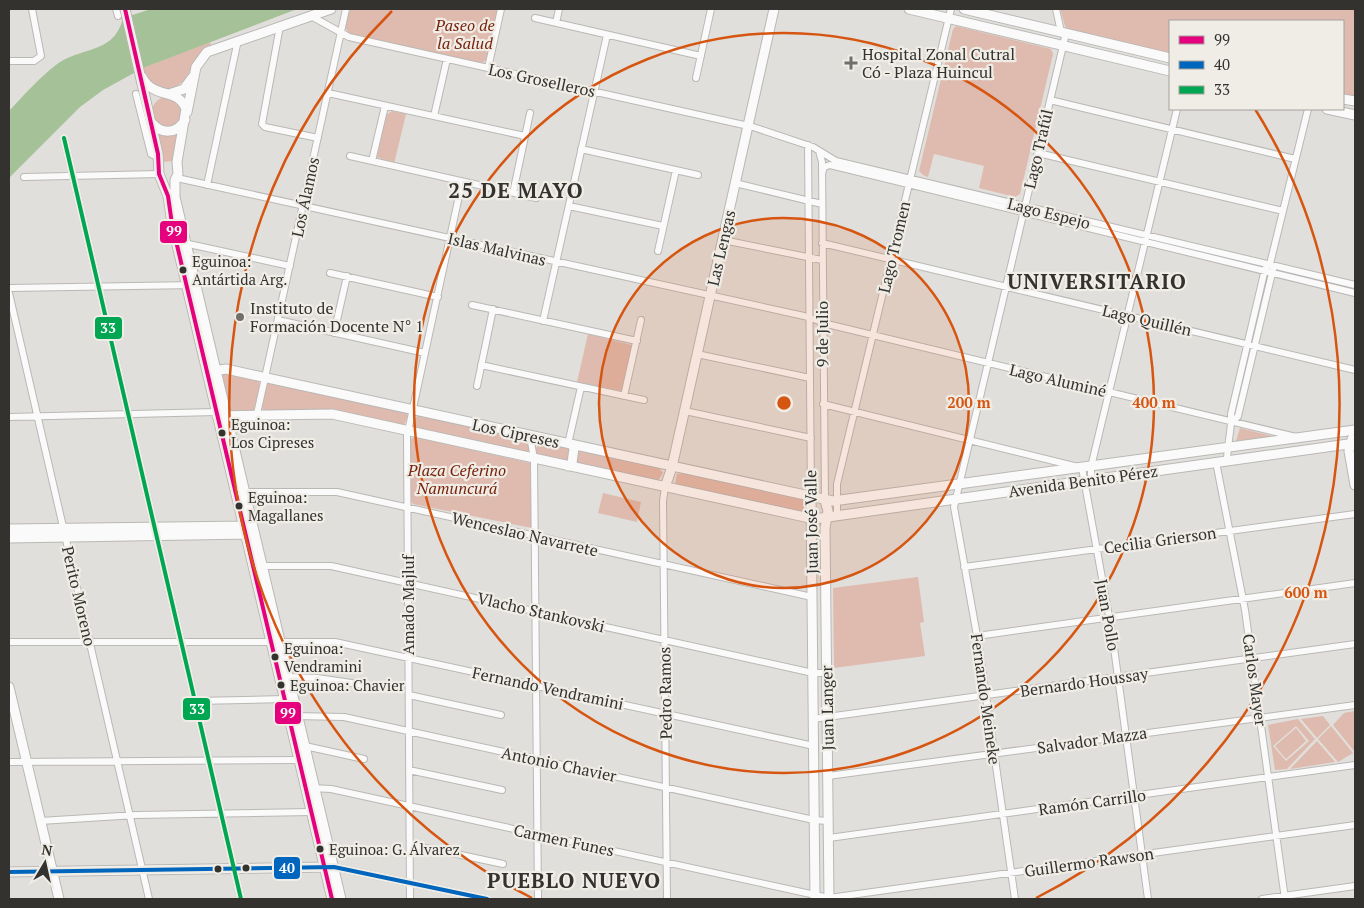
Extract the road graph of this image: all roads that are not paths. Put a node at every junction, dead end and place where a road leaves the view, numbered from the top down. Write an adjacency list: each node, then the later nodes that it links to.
1 (32, 9): 26 (street)
2 (331, 9): 13 (main road)
3 (346, 9): 19 (street, Los Álamos)
4 (500, 9): 27 (street)
5 (559, 9): 16 (street)
6 (712, 9): 23 (street)
7 (774, 9): 46 (main road, Las Lengas)
8 (909, 9): 15 (main road)
9 (951, 9): 15 (street, Lago Tromen)
10 (964, 9): 18 (main road)
11 (1056, 9): 18 (street)
12 (122, 13): 28 (main road)
13 (311, 16): 17 (main road); 19 (street, Los Groselleros)
14 (535, 18): 16 (street)
15 (949, 18): 22 (main road); 68 (street, Lago Tromen)
16 (556, 23): 20 (street)
17 (280, 26): 21 (main road); 50 (street)
18 (1064, 32): 22 (street, Lago Trafúl); 24 (main road)
19 (341, 33): 25 (street, Los Groselleros); 33 (street, Los Álamos)
20 (607, 35): 23 (street); 32 (street)
21 (238, 40): 30 (main road); 71 (street)
22 (1063, 46): 29 (main road); 36 (street, Lago Trafúl)
23 (700, 56): 31 (street)
24 (1169, 58)
25 (447, 59): 27 (street, Los Groselleros); 44 (street)
26 (9, 61)
27 (488, 68): 32 (street, Los Groselleros)
28 (139, 70): 35 (main road); 42 (main road)
29 (1169, 71)
30 (193, 76): 35 (main road); 43 (main road)
31 (696, 78)
32 (594, 91): 46 (street, Los Groselleros); 52 (street)
33 (328, 93): 37 (street); 50 (street, Los Álamos)
34 (136, 94): 56 (street)
35 (168, 94): 42 (main road); 43 (main road)
36 (1050, 100): 47 (street); 54 (street, Lago Trafúl)
37 (385, 106): 44 (street); 58 (street)
38 (1177, 110): 47 (street, Juan Pollo)
39 (1308, 110): 57 (street)
40 (1331, 110): 45 (main road)
41 (530, 114): 48 (street)
42 (149, 116): 43 (main road); 56 (main road)
43 (186, 116): 59 (main road)
44 (434, 116): 48 (street)
45 (1355, 116)
46 (748, 125): 51 (street, Lago Espejo); 70 (main road, Las Lengas)
47 (1172, 129): 57 (street); 69 (street, Juan Pollo)
48 (525, 136): 72 (street)
49 (64, 138): 64 (street)
50 (318, 138): 76 (street, Los Álamos)
51 (808, 145): 53 (street, Lago Espejo); 74 (street, Juan José Valle)
52 (581, 149): 60 (street); 77 (street)
53 (819, 151): 62 (street, 9 de Julio); 68 (street, Lago Espejo)
54 (1038, 153): 69 (street); 78 (street, Lago Trafúl)
55 (350, 156): 58 (street)
56 (158, 157): 61 (main road)
57 (1295, 159): 79 (street)
58 (372, 162): 67 (street)
59 (177, 167): 61 (main road); 66 (main road)
60 (676, 170): 63 (street); 80 (street)
61 (160, 174): 64 (street); 66 (main road); 84 (main road)
62 (822, 174): 68 (street, Lago Espejo); 75 (street, 9 de Julio)
63 (698, 175)
64 (72, 176): 65 (street); 102 (street)
65 (24, 177)
66 (176, 179): 71 (street, Islas Malvinas); 86 (main road)
67 (462, 182): 72 (street); 82 (street, Amado Majluf)
68 (910, 182): 78 (street, Lago Espejo); 89 (street, Lago Tromen)
69 (1159, 182): 79 (street); 81 (street, Juan Pollo)
70 (735, 184): 74 (street); 83 (main road, Las Lengas)
71 (207, 185): 76 (street, Islas Malvinas)
72 (512, 193): 73 (street)
73 (536, 198)
74 (808, 201): 75 (street); 88 (street, Juan José Valle)
75 (822, 204): 85 (street, 9 de Julio)
76 (303, 206): 82 (street, Islas Malvinas); 93 (street, Los Álamos)
77 (568, 206): 80 (street); 91 (street)
78 (1024, 210): 81 (street, Lago Espejo); 101 (street, Lago Trafúl)
79 (1283, 212): 92 (street)
80 (663, 226): 87 (street)
81 (1146, 238): 92 (street, Lago Espejo); 94 (street, Lago Espejo); 110 (street, Juan Pollo)
82 (450, 239): 91 (street, Islas Malvinas); 107 (street, Amado Majluf)
83 (722, 240): 88 (street); 106 (main road, Las Lengas)
84 (176, 241): 86 (street); 100 (main road)
85 (822, 243): 89 (street, Lago Quillén); 90 (street, 9 de Julio)
86 (186, 244): 93 (street); 98 (main road)
87 (658, 251)
88 (809, 258): 90 (street); 114 (street, Juan José Valle)
89 (891, 259): 101 (street, Lago Quillén); 116 (street, Lago Tromen)
90 (822, 260): 114 (street, 9 de Julio)
91 (556, 262): 106 (street, Islas Malvinas); 112 (street)
92 (1270, 264): 94 (street); 96 (street); 99 (street, Lago Espejo)
93 (290, 266): 111 (street, Los Álamos)
94 (1265, 271): 96 (street, Lago Espejo); 118 (street)
95 (330, 272): 97 (street)
96 (1272, 272): 104 (street, Lago Espejo); 119 (street)
97 (347, 276): 107 (street); 115 (street)
98 (196, 285): 100 (street); 125 (main road)
99 (1355, 285)
100 (186, 286): 102 (street); 125 (main road)
101 (1006, 286): 110 (street, Lago Quillén); 122 (street, Lago Trafúl)
102 (98, 287): 103 (street); 137 (street)
103 (9, 288)
104 (1355, 292)
105 (9, 293): 141 (street, Perito Moreno)
106 (710, 296): 114 (street, Islas Malvinas); 121 (main road, Las Lengas)
107 (438, 297): 120 (street, Amado Majluf)
108 (472, 305): 109 (street)
109 (493, 309): 112 (street); 123 (street)
110 (1127, 316): 118 (street, Lago Quillén); 130 (street, Juan Pollo)
111 (278, 320): 115 (street); 126 (street, Los Álamos)
112 (543, 320): 117 (street)
113 (642, 320): 117 (street)
114 (816, 320): 116 (street, Lago Aluminé); 127 (street, Juan José Valle); 133 (street, 9 de Julio)
115 (334, 333): 120 (street)
116 (873, 335): 122 (street, Lago Aluminé); 136 (street, Lago Tromen)
117 (637, 341): 131 (street)
118 (1247, 344): 119 (street, Lago Quillén); 143 (street)
119 (1255, 346): 124 (street, Lago Quillén); 143 (street)
120 (425, 353): 134 (street, Amado Majluf)
121 (698, 354): 127 (street); 135 (main road, Las Lengas)
122 (988, 363): 130 (street, Lago Aluminé); 149 (street, Lago Trafúl)
123 (481, 365): 128 (street); 129 (street)
124 (1355, 370)
125 (211, 371): 126 (main road, Los Cipreses); 138 (main road); 140 (main road)
126 (265, 378): 134 (main road, Los Cipreses); 139 (street, Los Álamos)
127 (810, 378): 147 (street, Juan José Valle)
128 (477, 386)
129 (580, 387): 131 (street); 150 (street)
130 (1109, 392): 143 (street, Lago Aluminé); 157 (street, Juan Pollo)
131 (624, 396): 132 (street)
132 (644, 400)
133 (823, 404): 136 (street); 159 (street, 9 de Julio)
134 (413, 410): 144 (street, Amado Majluf); 145 (main road, Los Cipreses)
135 (685, 411): 147 (street); 156 (main road, Las Lengas)
136 (855, 412): 149 (street); 160 (street, Lago Tromen)
137 (128, 414): 138 (street); 141 (street); 179 (street)
138 (217, 414): 140 (main road, Los Cipreses); 164 (main road)
139 (257, 414): 140 (main road, Los Cipreses); 144 (main road, Los Cipreses)
140 (227, 415): 165 (main road)
141 (37, 416): 142 (street); 180 (street, Perito Moreno)
142 (9, 417)
143 (1233, 422): 148 (street, Lago Aluminé); 151 (street)
144 (409, 431): 152 (main road, Los Cipreses); 170 (street, Amado Majluf)
145 (530, 436): 150 (main road, Los Cipreses); 152 (street)
146 (1354, 436): 148 (main road, Avenida Benito Pérez); 153 (main road, Avenida Benito Pérez); 162 (main road)
147 (811, 438): 166 (street, Juan José Valle)
148 (1300, 438): 151 (main road, Avenida Benito Pérez)
149 (969, 440): 157 (street); 161 (street, Lago Trafúl)
150 (570, 445): 155 (main road); 156 (main road, Los Cipreses)
151 (1227, 448): 153 (street); 157 (main road, Avenida Benito Pérez)
152 (534, 458): 155 (main road, Los Cipreses); 181 (street)
153 (1228, 461): 154 (main road, Avenida Benito Pérez)
154 (1216, 462): 158 (main road, Avenida Benito Pérez); 178 (street, Carlos Mayer)
155 (568, 466): 163 (main road, Los Cipreses)
156 (672, 467): 163 (main road, Las Lengas); 166 (main road, Los Cipreses)
157 (1086, 467): 158 (street, Juan Pollo); 161 (main road, Avenida Benito Pérez)
158 (1088, 480): 167 (main road, Avenida Benito Pérez); 183 (street, Juan Pollo)
159 (823, 482): 160 (street); 168 (street, 9 de Julio)
160 (837, 484): 169 (street, Lago Tromen)
161 (958, 485): 167 (street, Lago Trafúl); 169 (main road, Avenida Benito Pérez)
162 (1355, 485)
163 (665, 487): 174 (main road, Los Cipreses); 184 (street, Pedro Ramos)
164 (235, 492): 165 (street, Wenceslao Navarrete); 176 (main road)
165 (245, 492): 170 (street, Wenceslao Navarrete); 177 (main road)
166 (811, 498): 168 (main road, Los Cipreses); 174 (main road, Juan José Valle)
167 (955, 499): 172 (main road, Avenida Benito Pérez); 187 (street, Fernando Meineke)
168 (825, 500): 169 (main road, Avenida Benito Pérez); 173 (main road, 9 de Julio)
169 (835, 501): 172 (street, Lago Tromen)
170 (408, 508): 181 (street, Wenceslao Navarrete); 188 (street, Amado Majluf)
171 (1355, 514): 178 (street, Cecilia Grierson)
172 (836, 515): 173 (main road, Avenida Benito Pérez)
173 (826, 518): 174 (main road, Avenida Benito Pérez); 205 (main road, Juan Langer)
174 (811, 519): 190 (main road, Juan José Valle)
175 (9, 529): 180 (main road)
176 (244, 530): 177 (main road); 179 (main road); 185 (main road)
177 (254, 530): 186 (main road)
178 (1230, 531): 183 (street, Cecilia Grierson); 191 (street, Carlos Mayer)
179 (156, 532): 180 (main road); 200 (street)
180 (65, 533): 182 (main road); 199 (street, Perito Moreno)
181 (535, 536): 184 (street, Wenceslao Navarrete); 192 (street)
182 (9, 538)
183 (1097, 549): 187 (street, Cecilia Grierson); 193 (street, Juan Pollo)
184 (663, 564): 190 (street, Wenceslao Navarrete); 195 (street, Pedro Ramos)
185 (253, 566): 186 (street, Vlacho Stankovski); 196 (main road)
186 (263, 566): 188 (street, Vlacho Stankovski); 197 (main road)
187 (964, 567): 194 (street, Fernando Meineke)
188 (408, 582): 192 (street, Vlacho Stankovski); 202 (street, Amado Majluf)
189 (1355, 583): 191 (street)
190 (812, 597): 204 (main road, Juan José Valle)
191 (1243, 598): 193 (street); 203 (street, Carlos Mayer)
192 (536, 611): 195 (street, Vlacho Stankovski); 209 (street)
193 (1109, 617): 194 (street); 207 (street, Juan Pollo)
194 (977, 636): 212 (street, Fernando Meineke)
195 (664, 640): 204 (street, Vlacho Stankovski); 216 (street, Pedro Ramos)
196 (271, 641): 197 (street, Fernando Vendramini); 200 (street, Fernando Vendramini); 213 (main road)
197 (280, 641): 202 (street, Fernando Vendramini); 206 (main road)
198 (9, 642): 199 (street, Fernando Vendramini)
199 (90, 642): 200 (street, Fernando Vendramini); 233 (street, Perito Moreno)
200 (181, 642): 214 (street)
201 (1355, 644): 203 (street, Bernardo Houssay)
202 (408, 658): 209 (street, Fernando Vendramini); 211 (street, Amado Majluf)
203 (1252, 659): 207 (street, Bernardo Houssay); 221 (street, Carlos Mayer)
204 (813, 673): 205 (street, Vlacho Stankovski); 222 (main road, Juan José Valle)
205 (827, 673): 220 (main road, Juan Langer)
206 (289, 677): 208 (street); 219 (main road)
207 (1118, 677): 212 (street, Bernardo Houssay); 224 (street, Juan Pollo)
208 (372, 686)
209 (536, 686): 216 (street, Fernando Vendramini); 232 (street)
210 (9, 687): 235 (main road)
211 (409, 695): 217 (street); 223 (street, Amado Majluf)
212 (986, 695): 220 (street, Bernardo Houssay); 227 (street, Fernando Meineke)
213 (284, 699): 214 (street); 218 (main road)
214 (195, 700): 229 (street)
215 (1355, 705): 221 (street, Salvador Mazza)
216 (665, 714): 226 (street, Fernando Vendramini); 240 (street, Pedro Ramos)
217 (501, 715)
218 (288, 716): 219 (street, Antonio Chavier); 230 (main road)
219 (298, 716): 223 (street, Antonio Chavier); 225 (main road)
220 (827, 717): 222 (street, Bernardo Houssay); 238 (main road, Juan Langer)
221 (1260, 718): 224 (street, Salvador Mazza); 239 (street, Carlos Mayer)
222 (813, 719): 226 (main road, Juan José Valle)
223 (409, 732): 232 (street, Antonio Chavier); 237 (street, Amado Majluf)
224 (1126, 736): 227 (street, Salvador Mazza); 243 (street, Juan Pollo)
225 (306, 746): 228 (street); 231 (main road)
226 (814, 746): 249 (main road, Juan José Valle)
227 (994, 754): 238 (street, Salvador Mazza); 247 (street, Fernando Meineke)
228 (364, 759)
229 (208, 760): 230 (street); 233 (street); 246 (street)
230 (299, 760): 231 (street); 241 (main road)
231 (309, 760): 241 (main road)
232 (537, 760): 240 (street, Antonio Chavier); 253 (street)
233 (117, 761): 235 (street); 248 (street, Perito Moreno)
234 (9, 762): 235 (street)
235 (26, 762): 250 (main road)
236 (1355, 765): 239 (street, Ramón Carrillo)
237 (409, 770): 242 (street); 244 (street, Amado Majluf)
238 (828, 776): 251 (main road, Juan Langer)
239 (1268, 777): 243 (street, Ramón Carrillo); 254 (street, Carlos Mayer)
240 (666, 788): 249 (street, Antonio Chavier); 258 (street, Pedro Ramos)
241 (311, 789): 244 (street, Carmen Funes); 245 (main road); 261 (main road)
242 (502, 790)
243 (1134, 796): 247 (street, Ramón Carrillo); 257 (street, Juan Pollo)
244 (410, 806): 253 (street, Carmen Funes); 256 (street, Amado Majluf)
245 (311, 812): 246 (street); 260 (main road)
246 (221, 814): 248 (street); 262 (street)
247 (1002, 814): 255 (street, Ramón Carrillo); 266 (street, Fernando Meineke)
248 (130, 815): 250 (street); 263 (street, Perito Moreno)
249 (814, 820): 251 (street, Antonio Chavier); 269 (main road, Juan José Valle)
250 (40, 821): 264 (main road)
251 (828, 821): 255 (main road, Juan Langer)
252 (1355, 825): 254 (street, Guillermo Rawson)
253 (538, 834): 258 (street, Carmen Funes); 278 (street)
254 (1277, 836): 257 (street, Guillermo Rawson); 270 (street, Carlos Mayer)
255 (829, 838): 269 (main road, Juan Langer)
256 (410, 846): 259 (street); 267 (street, Amado Majluf)
257 (1142, 855): 266 (street, Guillermo Rawson); 281 (street, Juan Pollo)
258 (666, 862): 269 (street, Carmen Funes); 279 (street, Pedro Ramos)
259 (503, 864)
260 (324, 867): 261 (main road); 262 (main road); 274 (main road)
261 (334, 867): 267 (street); 275 (main road)
262 (234, 868): 263 (main road); 273 (street)
263 (142, 870): 264 (main road); 272 (street, Perito Moreno)
264 (52, 871): 265 (main road); 271 (main road)
265 (9, 872)
266 (1011, 873): 269 (street, Guillermo Rawson); 280 (street, Fernando Meineke)
267 (410, 882): 276 (street, Amado Majluf); 277 (street)
268 (1355, 886): 270 (street)
269 (822, 898)
270 (1285, 898): 282 (street)
271 (59, 899)
272 (149, 899)
273 (241, 899)
274 (332, 899)
275 (342, 899)
276 (410, 899)
277 (487, 899)
278 (538, 899)
279 (667, 899)
280 (1014, 899)
281 (1148, 899)
282 (1262, 899)

